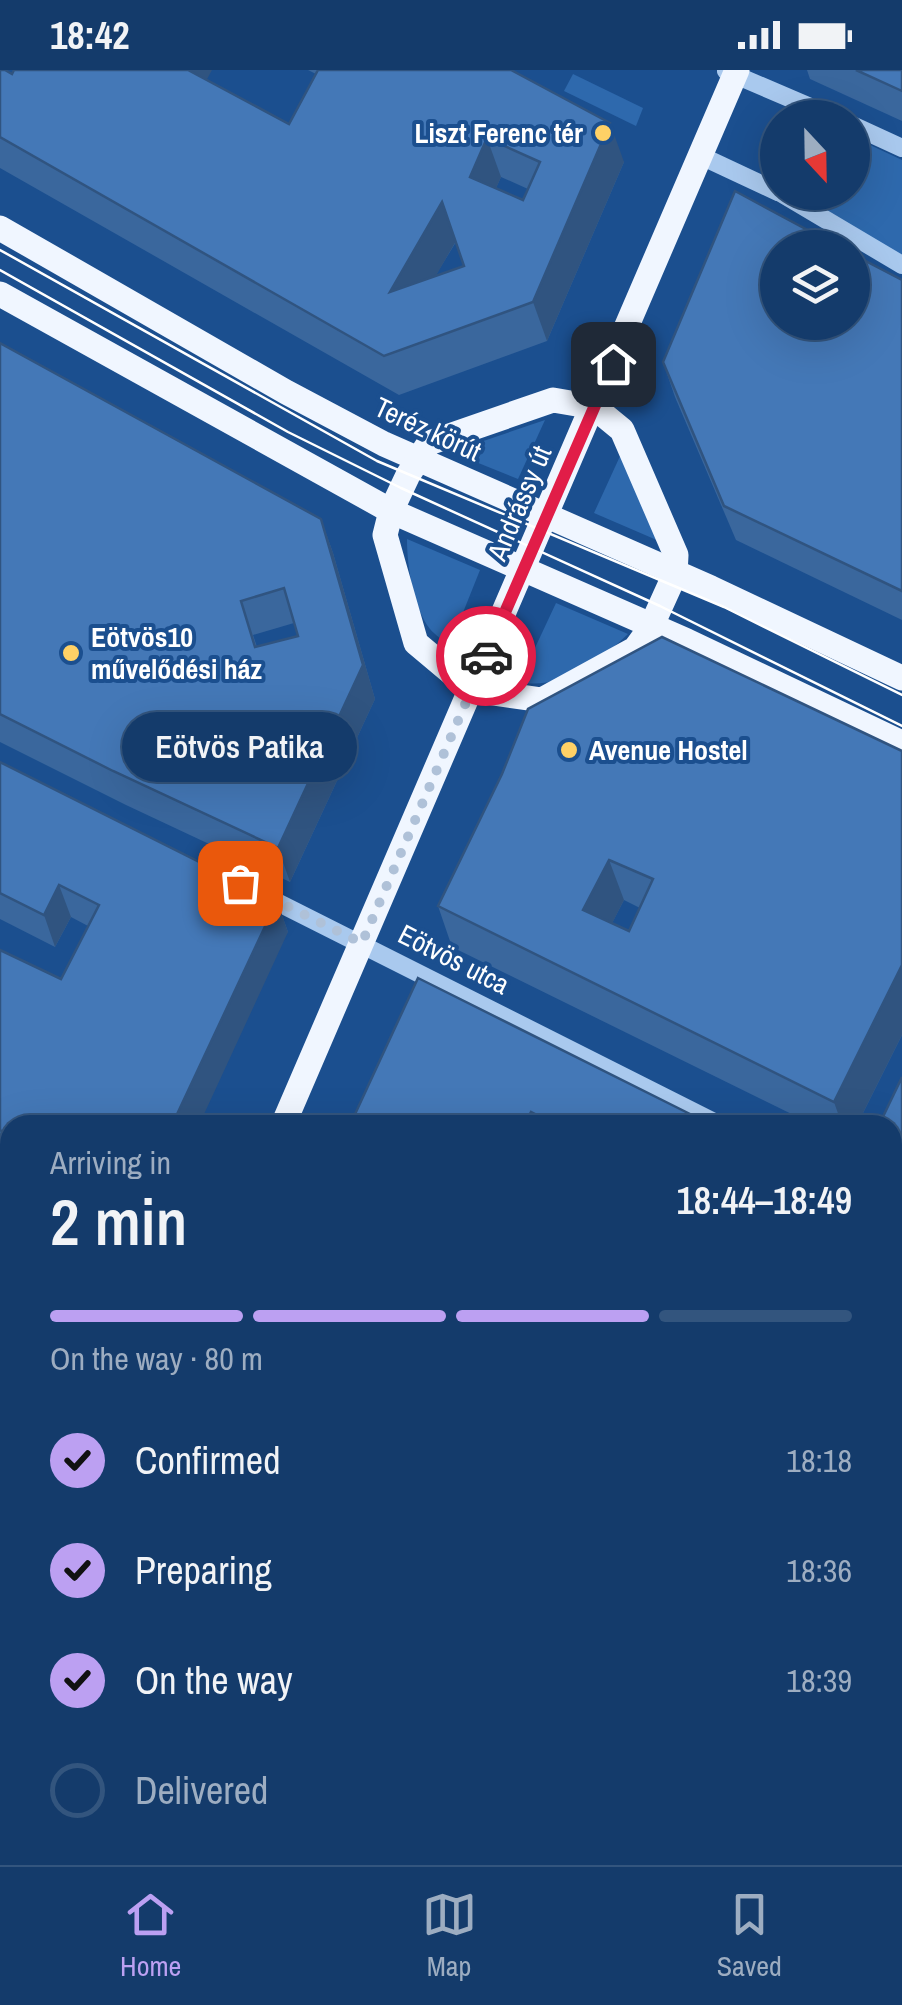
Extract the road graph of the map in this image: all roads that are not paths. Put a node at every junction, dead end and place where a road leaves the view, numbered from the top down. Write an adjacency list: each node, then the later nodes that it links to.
1 (732, 72): 2 (street); 5 (main road, Andrássy út)
2 (795, 100)
3 (870, 133): 4 (street)
4 (902, 148)
5 (701, 156): 6 (street); 11 (main road, Andrássy út)
6 (760, 184)
7 (809, 210): 9 (street)
8 (0, 228): 12 (main road, Teréz körút)
9 (902, 265)
10 (0, 294): 13 (main road)
11 (594, 407): 12 (main road); 14 (main road, Andrássy út); 16 (main road)
12 (416, 459): 13 (main road); 14 (main road, Teréz körút)
13 (391, 511): 15 (main road); 19 (main road)
14 (546, 516): 15 (main road, Andrássy út); 16 (main road, Teréz körút)
15 (524, 569): 17 (main road); 19 (main road, Andrássy út)
16 (675, 574): 17 (main road); 18 (main road, Teréz körút)
17 (651, 627): 19 (main road); 20 (main road)
18 (902, 678)
19 (472, 690): 22 (main road, Andrássy út)
20 (902, 743)
21 (240, 883): 22 (street, Eötvös utca)
22 (362, 943): 23 (main road, Andrássy út); 24 (street, Eötvös utca)
23 (287, 1115)
24 (700, 1115)

